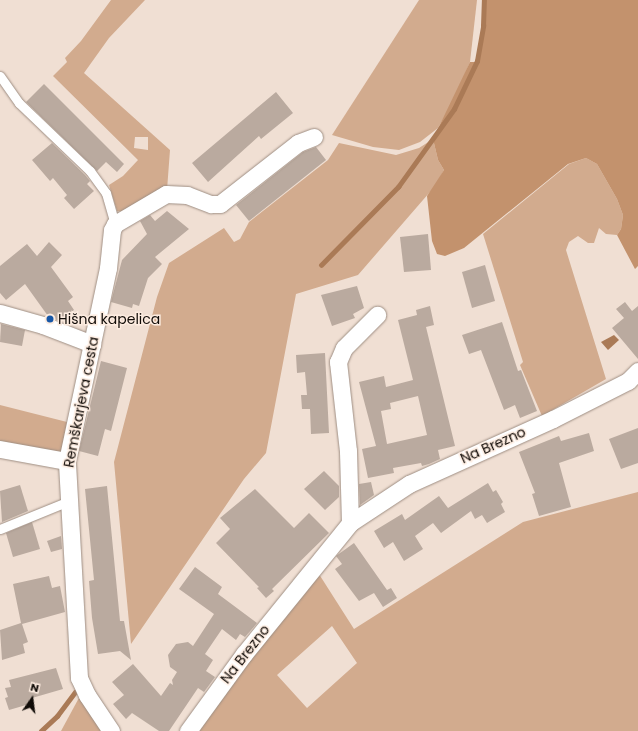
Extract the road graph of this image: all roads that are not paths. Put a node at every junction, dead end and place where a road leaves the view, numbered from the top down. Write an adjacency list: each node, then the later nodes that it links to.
1 (0, 76): 3 (lane)
2 (314, 137): 3 (street)
3 (115, 224): 6 (street, Remškarjeva cesta)
4 (0, 313): 6 (street)
5 (377, 315): 11 (street)
6 (92, 344): 9 (street, Remškarjeva cesta)
7 (638, 371): 11 (street, Na Brezno)
8 (0, 449): 9 (street)
9 (67, 461): 10 (street, Remškarjeva cesta)
10 (69, 500): 12 (lane); 13 (street, Remškarjeva cesta)
11 (350, 523): 14 (street, Na Brezno)
12 (0, 529)
13 (111, 731)
14 (188, 731)

